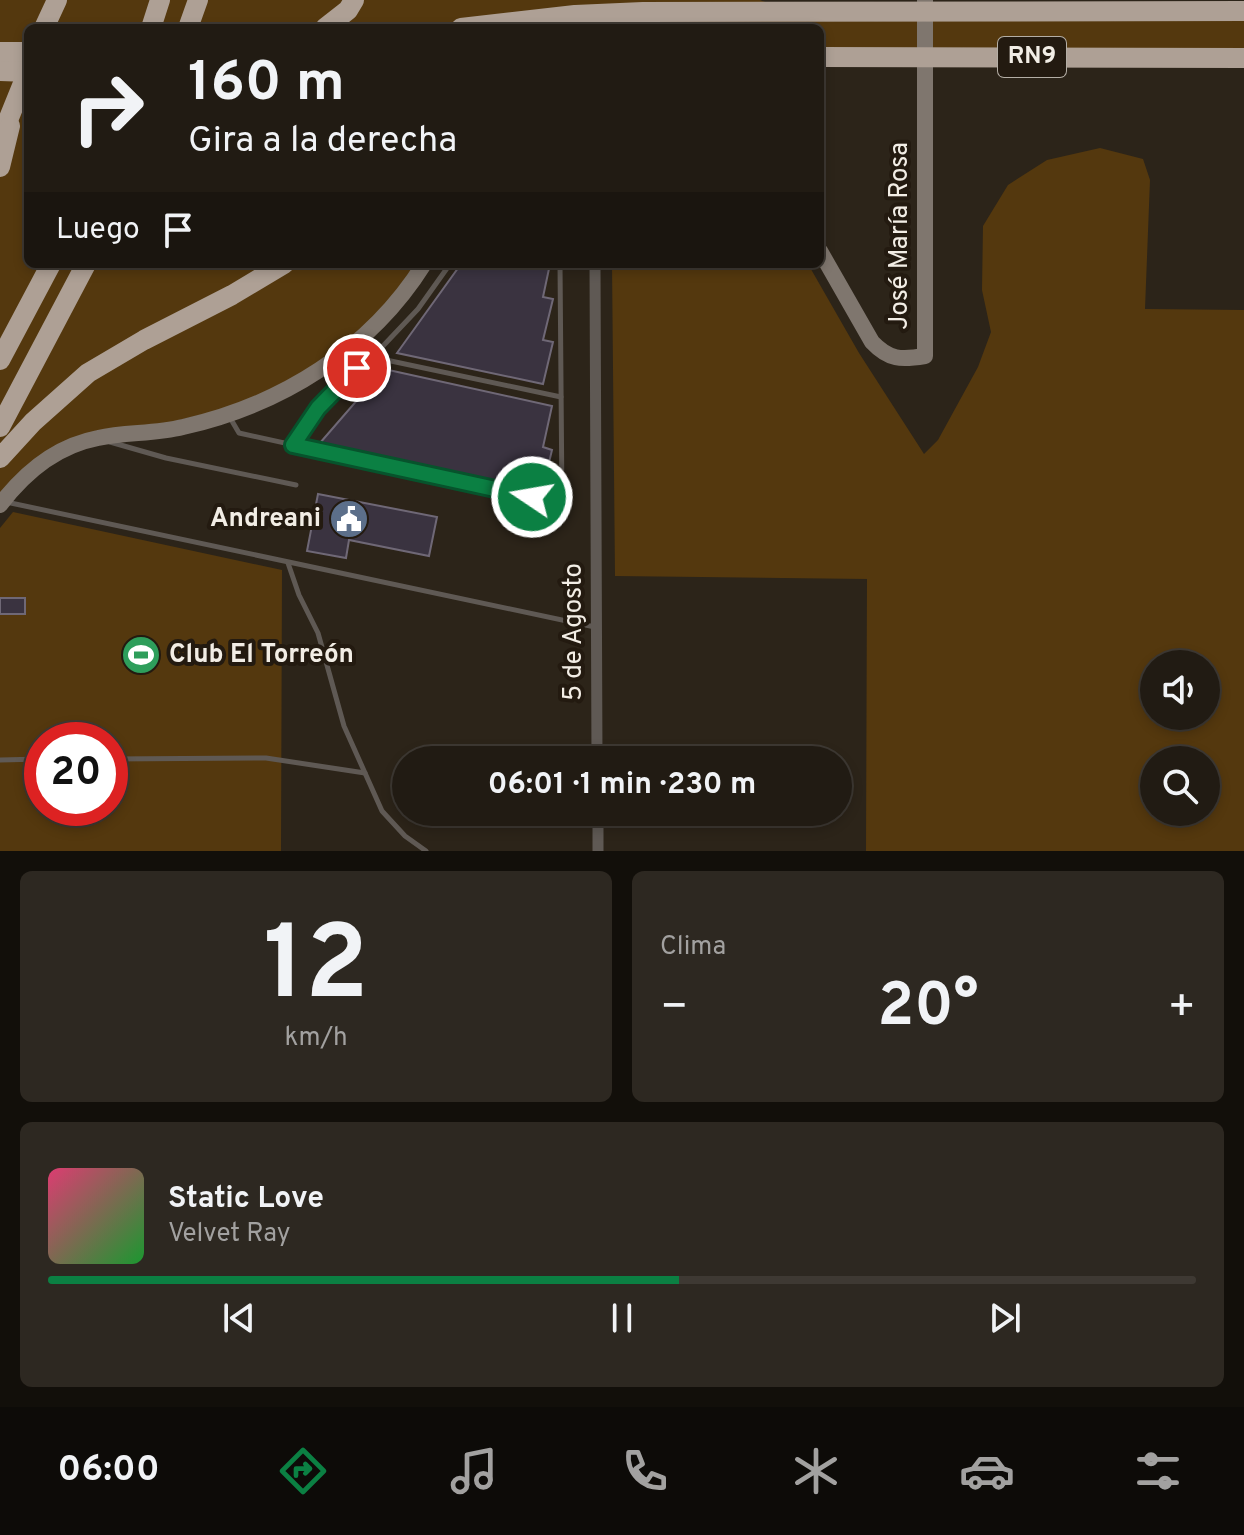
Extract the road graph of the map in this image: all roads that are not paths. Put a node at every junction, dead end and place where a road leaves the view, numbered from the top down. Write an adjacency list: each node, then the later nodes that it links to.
1 (55, 0): 9 (highway)
2 (160, 0): 10 (highway)
3 (198, 0): 11 (highway)
4 (354, 0): 12 (highway)
5 (734, 0): 7 (highway)
6 (925, 0): 24 (main road, José María Rosa)
7 (784, 10): 8 (highway, RN9); 13 (highway, RN9)
8 (1244, 11)
9 (46, 24)
10 (152, 24)
11 (189, 24)
12 (330, 24)
13 (500, 24)
14 (0, 52): 15 (highway)
15 (24, 52)
16 (824, 57): 17 (highway, RN9)
17 (1244, 58)
18 (0, 71): 19 (highway)
19 (24, 71)
20 (24, 82): 21 (highway)
21 (15, 107): 22 (highway); 23 (highway)
22 (0, 140)
23 (0, 167)
24 (824, 258)
25 (49, 268): 33 (highway)
26 (84, 268): 36 (highway)
27 (277, 268): 39 (highway)
28 (422, 268): 35 (main road)
29 (447, 268): 32 (lane)
30 (560, 268): 34 (lane)
31 (595, 268): 43 (street, 5 de Agosto)
32 (371, 357): 34 (lane); 38 (lane)
33 (0, 360)
34 (561, 397): 38 (lane)
35 (229, 416): 37 (main road); 38 (lane)
36 (0, 427)
37 (98, 438): 40 (lane); 41 (main road)
38 (293, 445)
39 (0, 458)
40 (296, 485)
41 (1, 503): 42 (lane)
42 (288, 563): 43 (lane); 48 (lane)
43 (596, 627): 44 (street, 5 de Agosto)
44 (597, 746)
45 (24, 759): 47 (lane)
46 (128, 759): 48 (lane)
47 (0, 760)
48 (365, 773): 50 (lane)
49 (598, 826): 51 (street)
50 (426, 851)
51 (598, 851)

